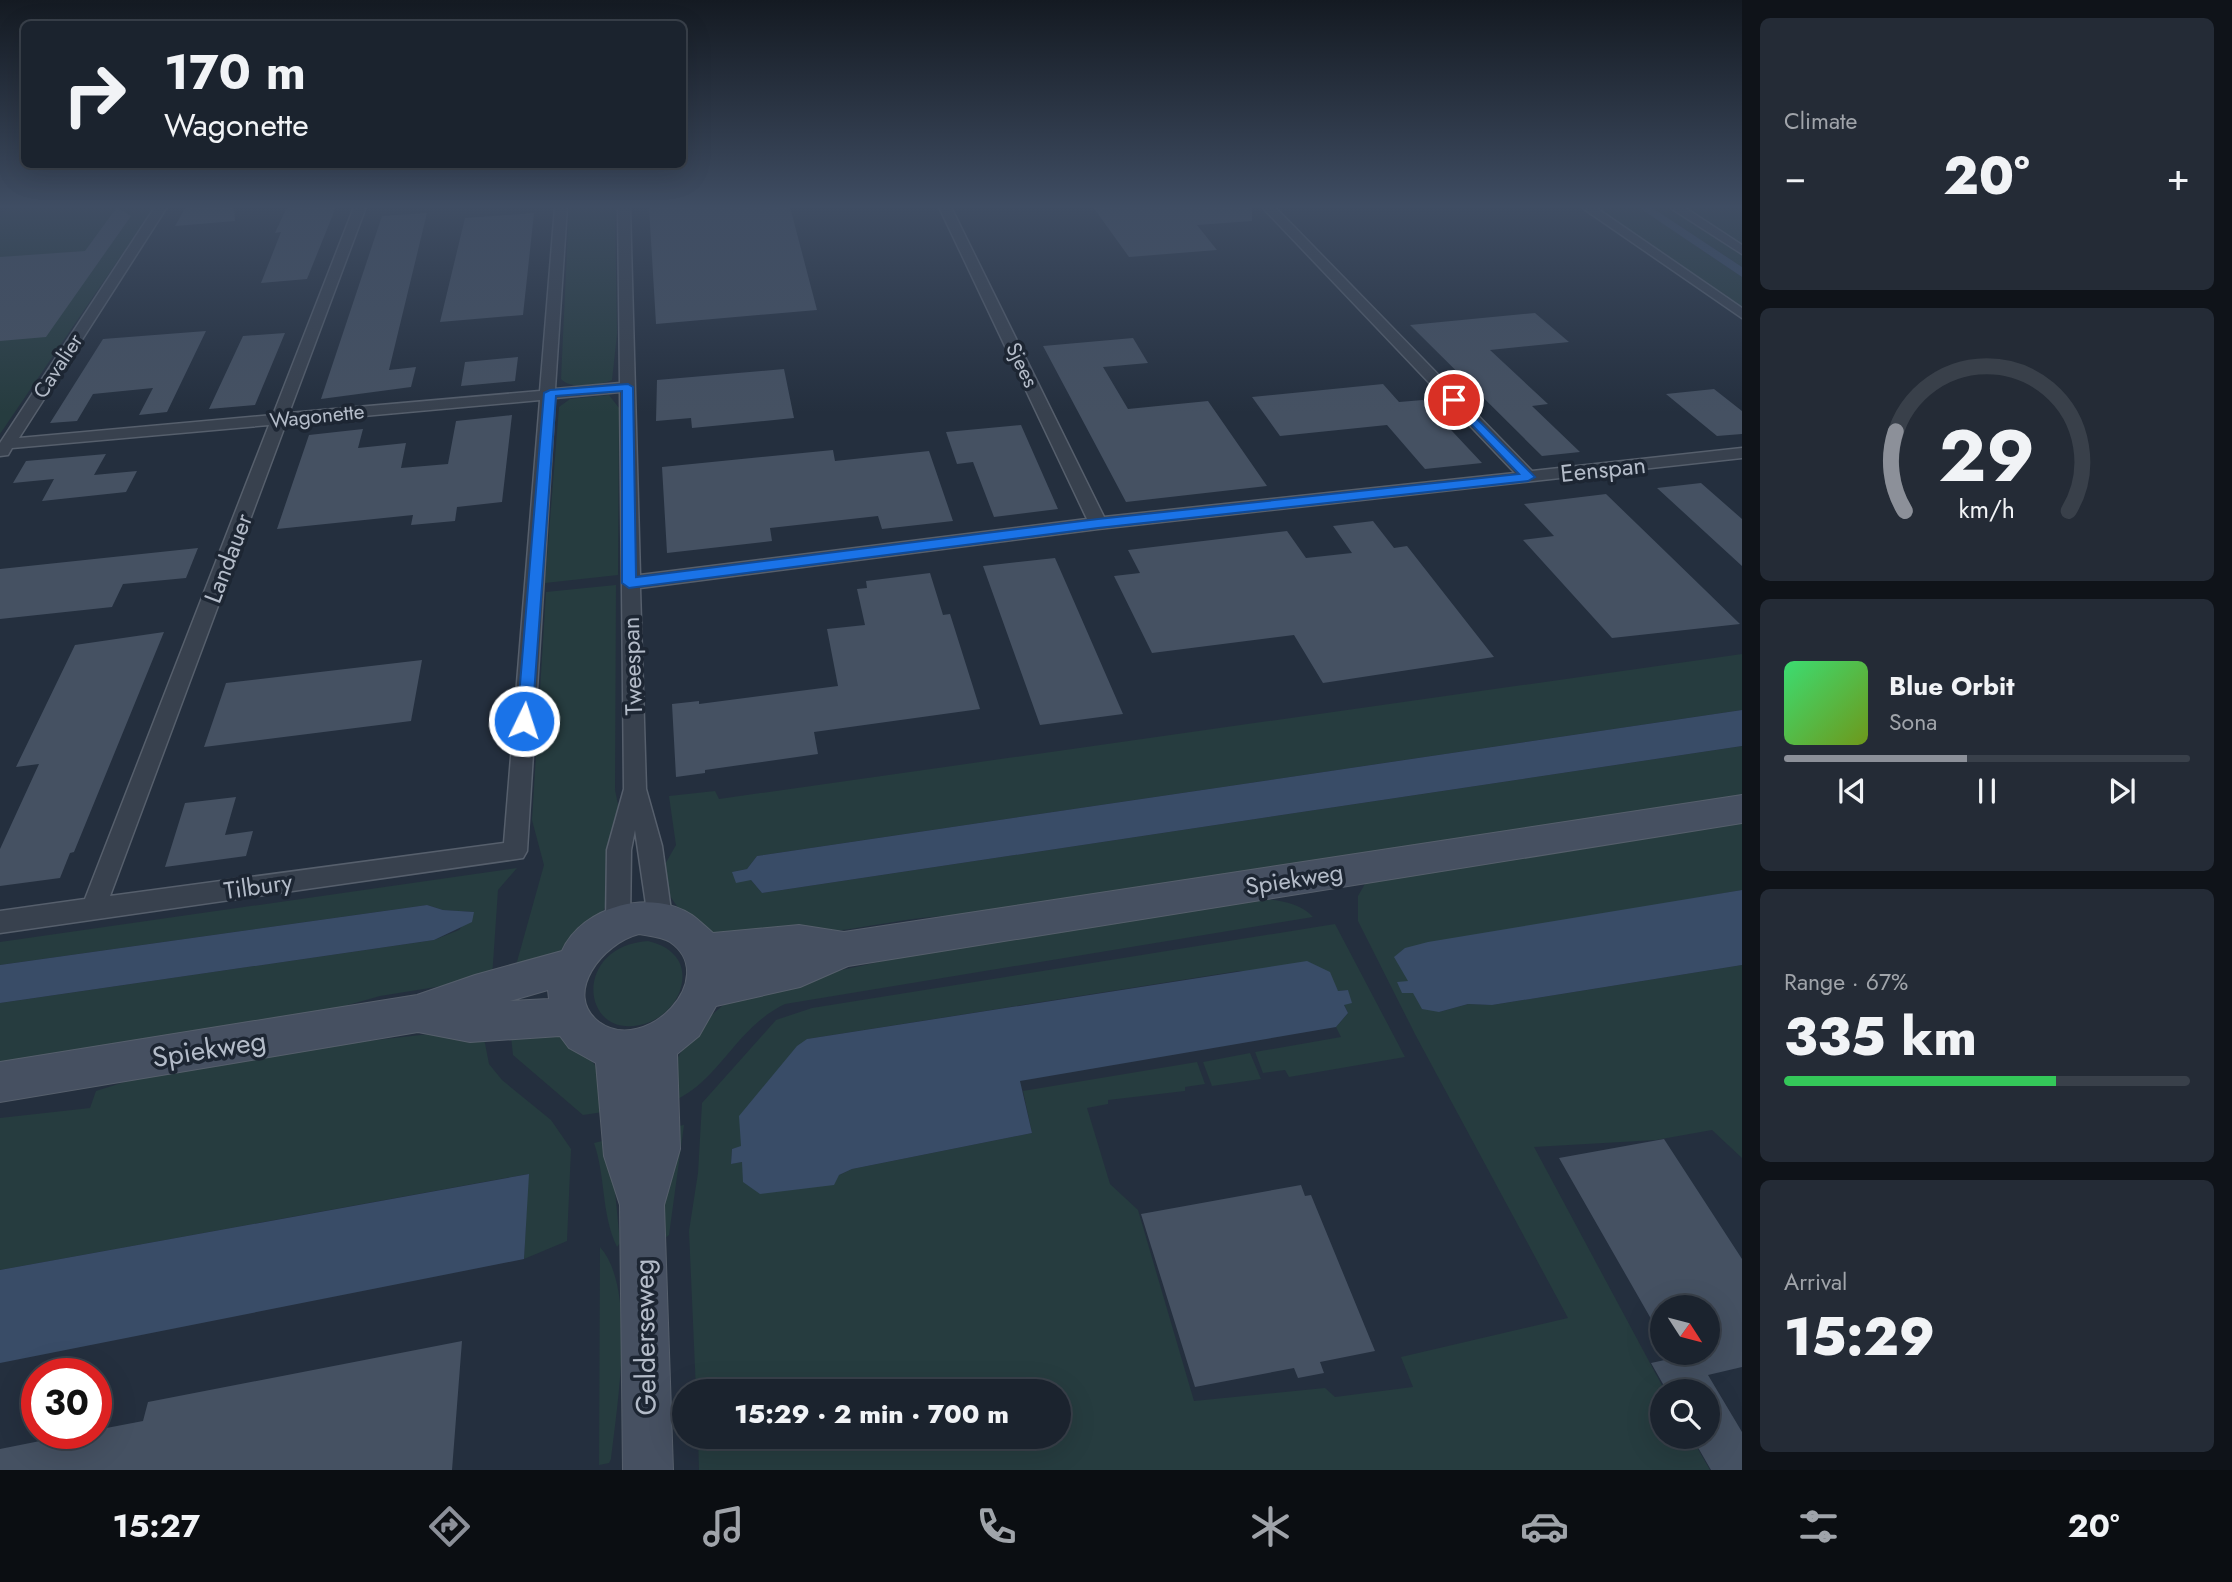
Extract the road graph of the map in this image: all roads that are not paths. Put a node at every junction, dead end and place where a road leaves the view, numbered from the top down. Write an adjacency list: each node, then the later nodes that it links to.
1 (116, 276): 12 (street, Cavalier)
2 (335, 276): 11 (street, Landauer)
3 (557, 276): 10 (street)
4 (626, 276): 9 (street, Tweespan)
5 (979, 276): 15 (street, Sjees)
6 (1334, 276): 14 (street)
7 (1686, 276): 8 (street)
8 (1742, 314)
9 (628, 387): 10 (street, Wagonette); 16 (street, Tweespan)
10 (550, 393): 11 (street, Wagonette); 19 (street, Tilbury)
11 (281, 420): 12 (street, Wagonette); 19 (street, Landauer)
12 (3, 449)
13 (1742, 453): 14 (street, Eenspan)
14 (1528, 477): 15 (street, Eenspan)
15 (1098, 523): 16 (street, Eenspan)
16 (629, 583): 17 (street, Tweespan)
17 (635, 789): 20 (street, Tweespan); 22 (street, Tweespan)
18 (1742, 809): 23 (main road, Spiekweg)
19 (93, 909): 21 (street, Tilbury)
20 (660, 918): 22 (main road); 24 (main road)
21 (0, 922)
22 (618, 923): 25 (main road)
23 (845, 949): 24 (main road, Spiekweg); 26 (main road, Spiekweg)
24 (703, 951): 26 (main road)
25 (572, 967): 27 (main road, Spiekweg); 28 (main road)
26 (706, 990): 29 (main road)
27 (417, 1014): 28 (main road, Spiekweg); 31 (main road, Spiekweg)
28 (571, 1016): 30 (main road)
29 (657, 1043): 30 (main road); 32 (main road, Gelderseweg)
30 (615, 1049): 32 (main road, Gelderseweg)
31 (0, 1082)
32 (642, 1205): 33 (main road, Gelderseweg)
33 (648, 1470)

